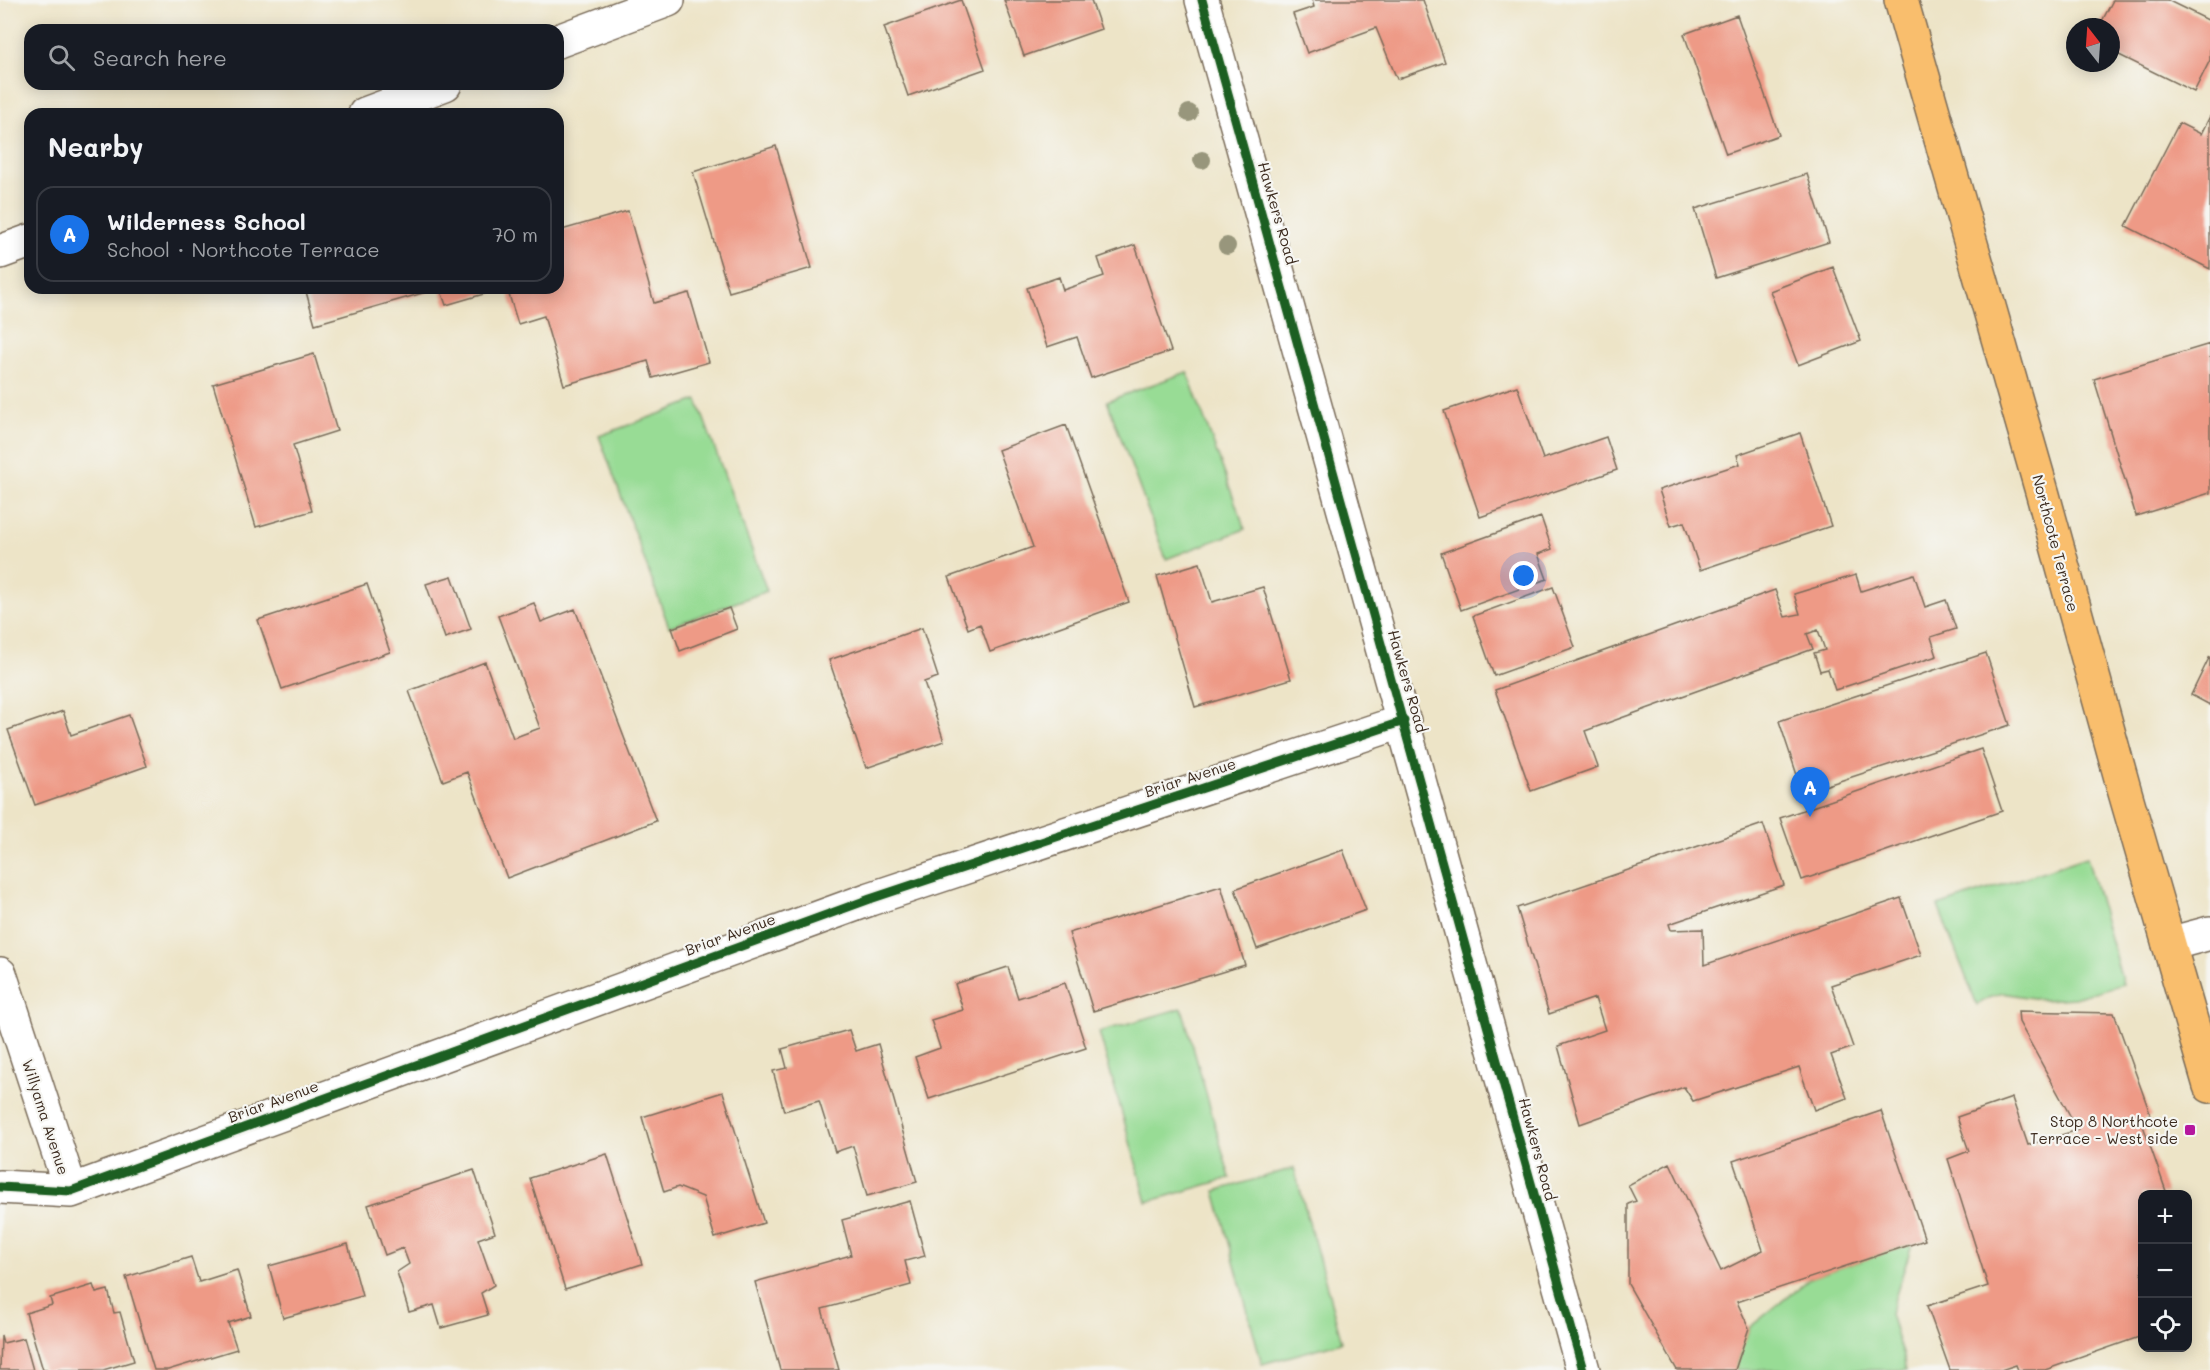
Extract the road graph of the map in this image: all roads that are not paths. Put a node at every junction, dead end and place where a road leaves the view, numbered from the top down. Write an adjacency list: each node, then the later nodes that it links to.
1 (668, 0): 4 (street)
2 (1202, 0): 9 (street, Hawkers Road)
3 (1901, 0): 11 (highway, Northcote Terrace)
4 (564, 39)
5 (429, 90): 6 (street)
6 (381, 108)
7 (24, 243): 8 (street)
8 (0, 252)
9 (1404, 721): 15 (street, Briar Avenue); 16 (street, Hawkers Road)
10 (2210, 933): 11 (street)
11 (2169, 944): 13 (highway, Northcote Terrace)
12 (0, 974): 15 (street, Willyama Avenue)
13 (2207, 1068)
14 (0, 1186): 15 (street)
15 (71, 1191)
16 (1583, 1370)

